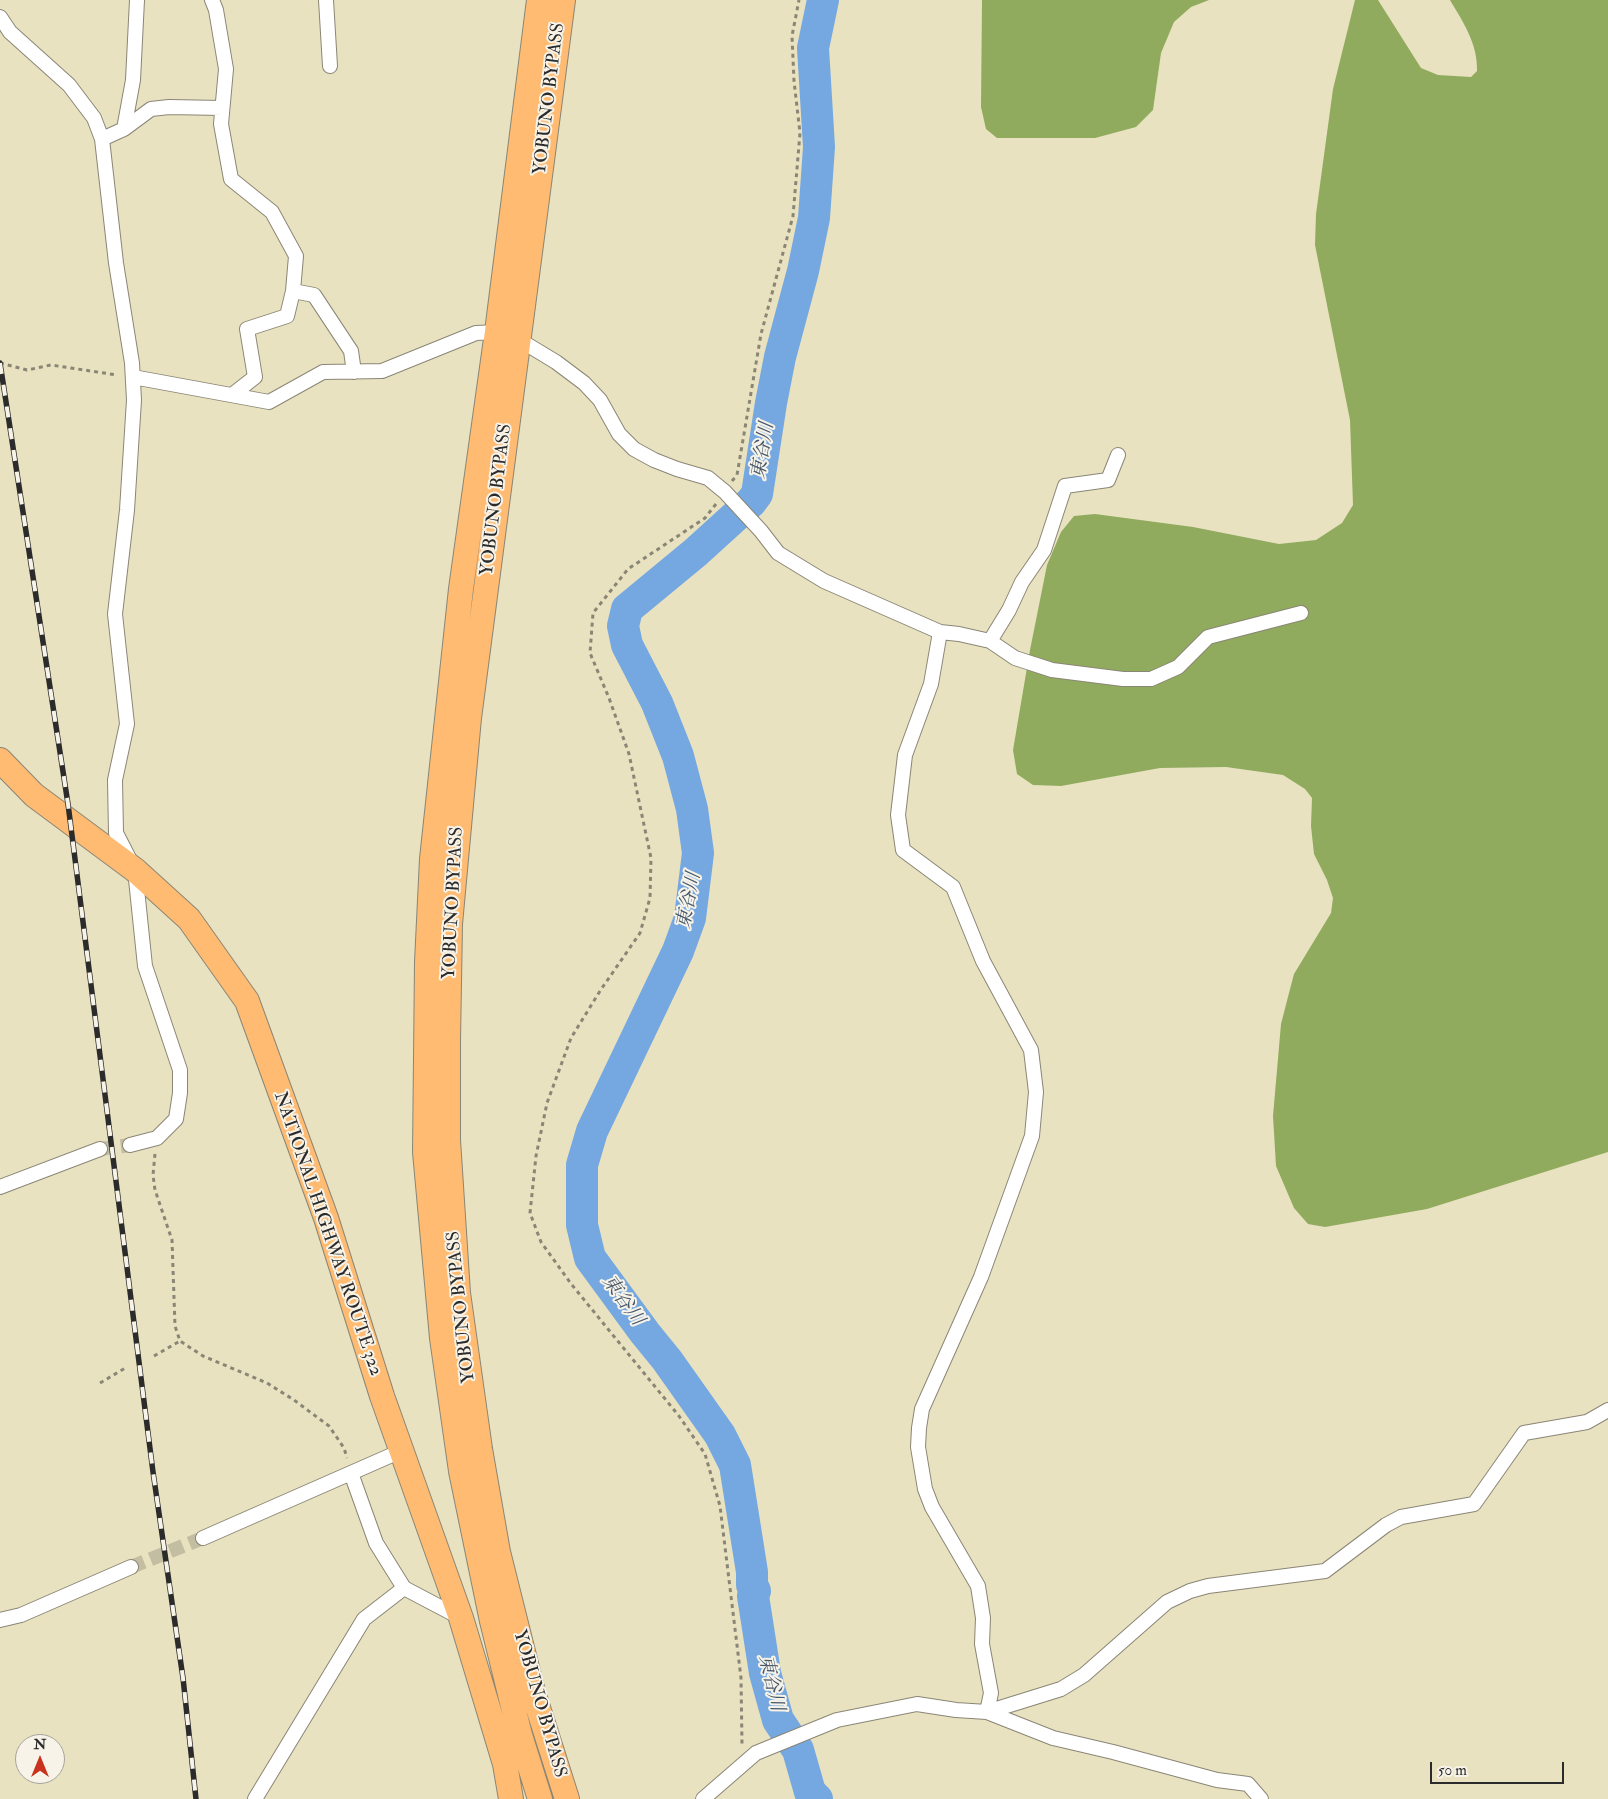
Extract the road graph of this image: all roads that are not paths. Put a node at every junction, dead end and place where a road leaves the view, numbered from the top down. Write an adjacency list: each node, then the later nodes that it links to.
1 (137, 0): 9 (street)
2 (212, 0): 8 (street)
3 (326, 0): 7 (street)
4 (539, 0): 12 (highway, YOBUNO BYPASS)
5 (563, 0): 12 (highway, YOBUNO BYPASS)
6 (0, 17): 10 (street)
7 (330, 66)
8 (222, 108): 9 (street); 11 (street)
9 (124, 129): 10 (street)
10 (102, 138): 14 (street)
11 (293, 292): 13 (street); 15 (street)
12 (508, 335): 13 (street); 18 (street); 36 (highway, YOBUNO BYPASS); 37 (highway, YOBUNO BYPASS)
13 (354, 372): 15 (street)
14 (133, 377): 15 (street); 21 (street)
15 (232, 395)
16 (1118, 454): 19 (street)
17 (1301, 613): 19 (street)
18 (940, 632): 19 (street); 33 (street)
19 (990, 641)
20 (0, 760): 21 (highway, NATIONAL HIGHWAY ROUTE 322)
21 (135, 870): 22 (street); 26 (highway, NATIONAL HIGHWAY ROUTE 322)
22 (130, 1145)
23 (100, 1149): 24 (street)
24 (0, 1187)
25 (1608, 1410): 33 (street)
26 (401, 1451): 27 (street); 31 (highway, NATIONAL HIGHWAY ROUTE 322)
27 (351, 1473): 28 (street); 30 (street)
28 (203, 1538)
29 (131, 1567): 32 (street)
30 (404, 1588): 31 (street); 34 (street)
31 (461, 1618): 35 (highway, NATIONAL HIGHWAY ROUTE 322)
32 (0, 1620)
33 (986, 1712): 38 (street); 39 (street)
34 (255, 1799)
35 (511, 1799)
36 (540, 1799)
37 (567, 1799)
38 (703, 1799)
39 (1261, 1799)

